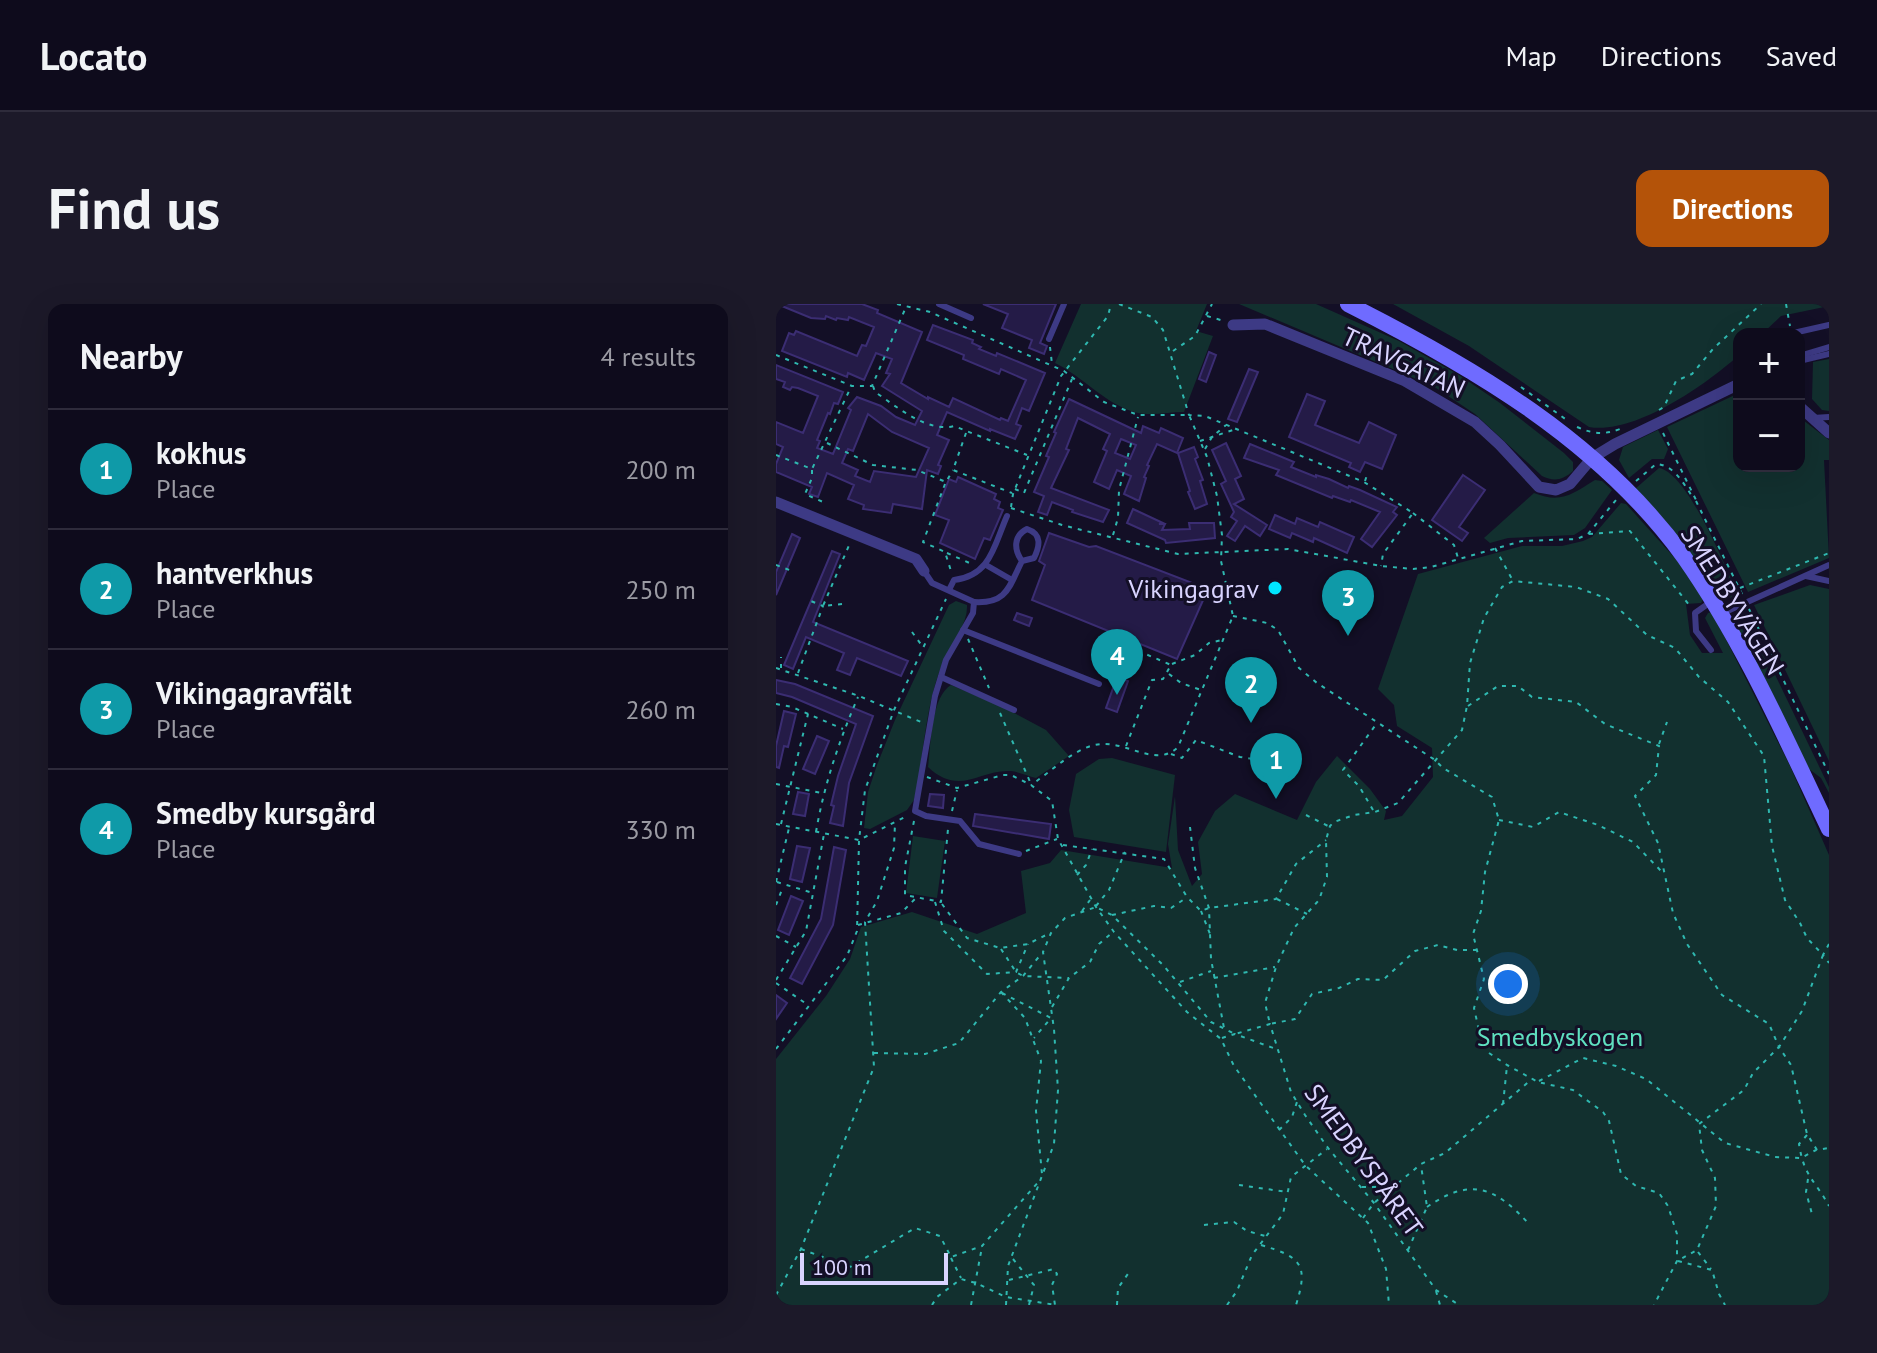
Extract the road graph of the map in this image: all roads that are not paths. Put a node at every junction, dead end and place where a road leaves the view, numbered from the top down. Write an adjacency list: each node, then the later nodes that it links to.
1 (939, 304): 4 (lane)
2 (1064, 304): 8 (lane)
3 (1348, 304): 18 (street, SMEDBYVÄGEN)
4 (971, 318)
5 (1233, 325): 18 (street, TRAVGATAN)
6 (1829, 325): 7 (lane)
7 (1805, 330)
8 (1049, 339)
9 (1829, 347): 11 (lane)
10 (1829, 354): 12 (lane)
11 (1805, 357)
12 (1805, 358)
13 (1733, 387): 18 (street, TRAVGATAN)
14 (1805, 412): 16 (street)
15 (1829, 417): 16 (lane)
16 (1812, 418): 17 (street)
17 (1829, 433)
18 (1592, 458): 30 (street, SMEDBYVÄGEN)
19 (776, 502): 24 (street)
20 (1007, 516): 22 (lane)
21 (1022, 561): 21 (lane); 26 (lane)
22 (986, 565): 26 (lane); 28 (lane)
23 (1829, 565): 25 (lane)
24 (924, 571): 28 (lane)
25 (1806, 576): 27 (lane); 30 (lane)
26 (1012, 580): 29 (lane)
27 (1829, 581)
28 (949, 590): 29 (lane)
29 (974, 602): 31 (lane)
30 (1716, 608): 32 (lane); 36 (street, SMEDBYVÄGEN)
31 (963, 630): 33 (lane); 34 (lane)
32 (1711, 650)
33 (941, 677): 35 (lane); 37 (lane)
34 (1099, 684)
35 (1014, 710)
36 (1829, 829)
37 (1019, 854)

